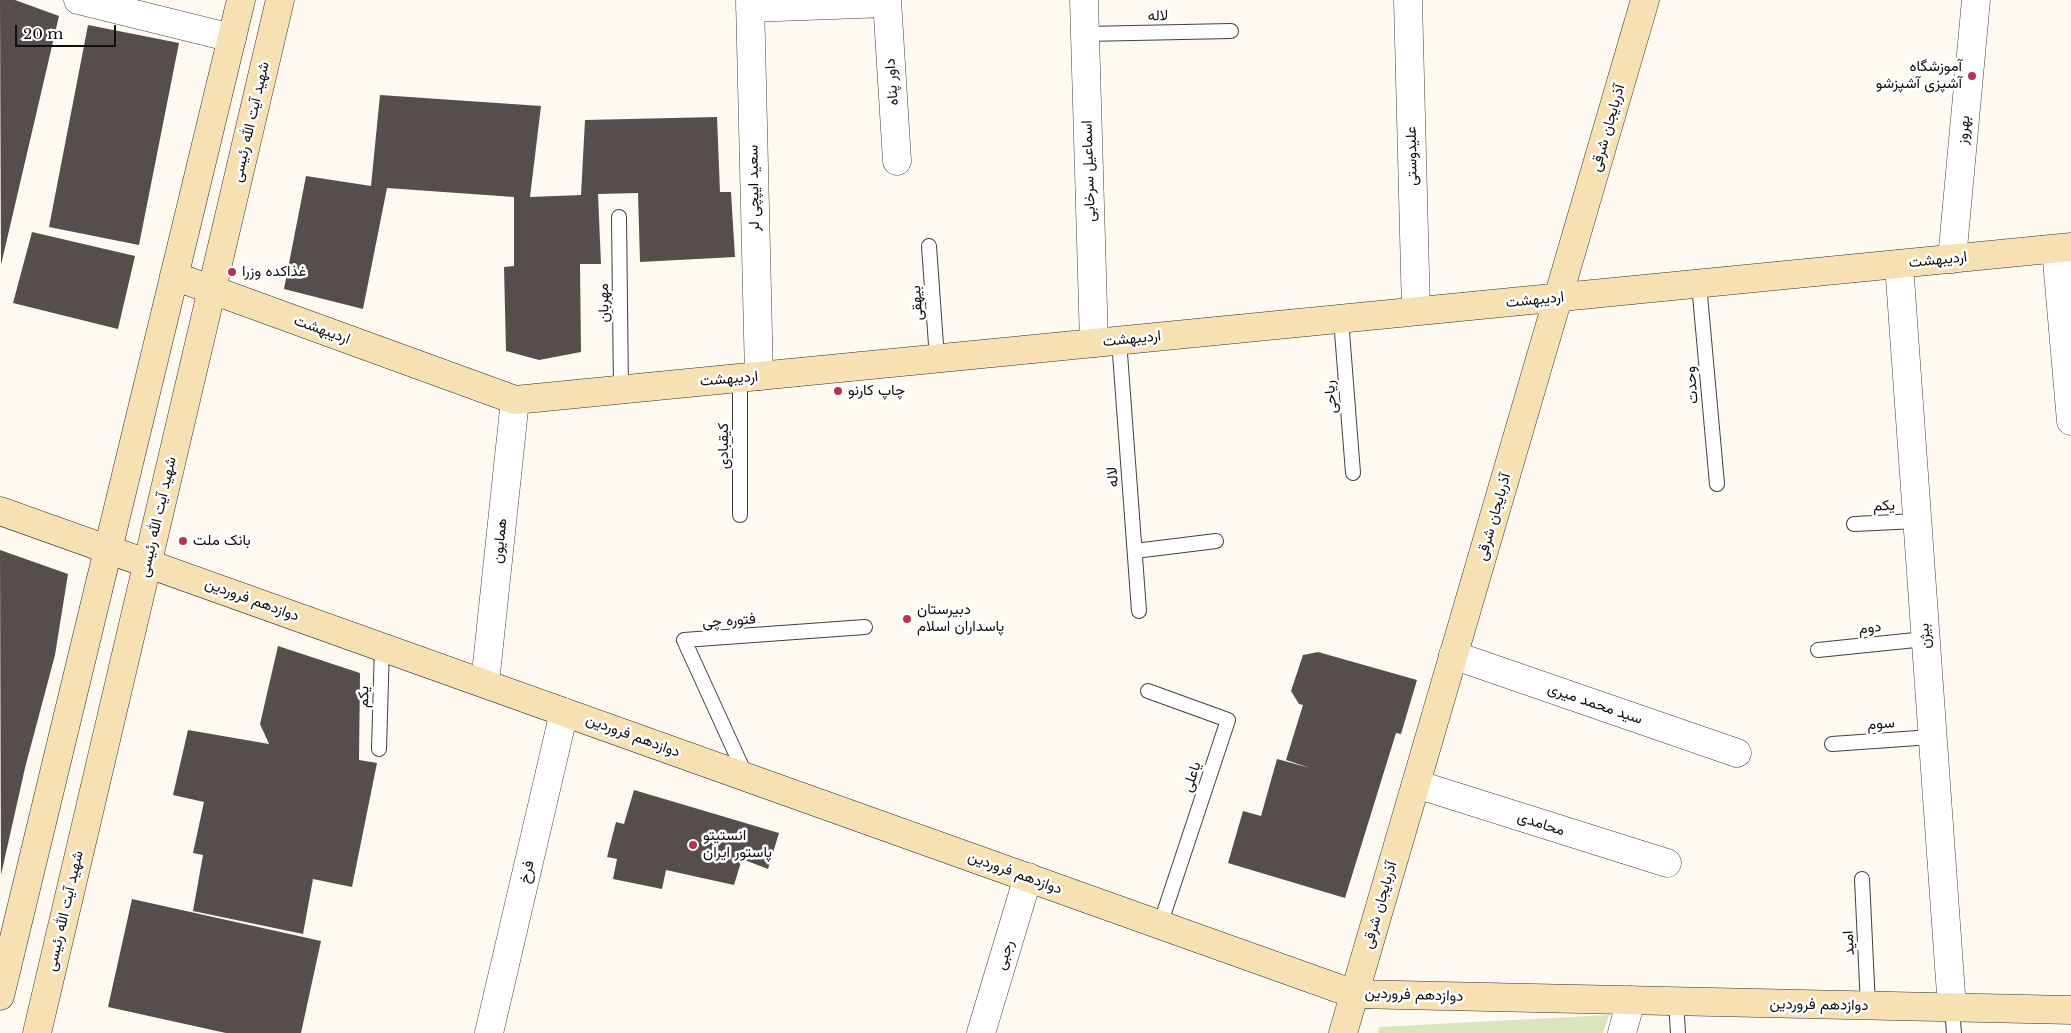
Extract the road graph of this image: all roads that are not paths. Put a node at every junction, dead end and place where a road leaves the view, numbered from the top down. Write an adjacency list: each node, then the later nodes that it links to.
1 (78, 0): 12 (street)
2 (241, 0): 12 (main road)
3 (280, 0): 21 (main road, شهید آیت الله رئیسی)
4 (1084, 0): 11 (street, اسماعیل سرخابی)
5 (1408, 0): 23 (street, علیدوستی)
6 (1645, 0): 22 (main road, آذربایجان شرقی)
7 (1976, 0): 17 (street, بهروز)
8 (887, 2): 9 (street, داور پناه); 13 (street, داور پناه)
9 (750, 4): 27 (street, سعید ایپچی لر)
10 (1231, 31): 11 (lane, لاله)
11 (1085, 34): 25 (street, اسماعیل سرخابی)
12 (232, 38): 19 (main road)
13 (897, 161)
14 (619, 217): 28 (lane, مهربان)
15 (929, 246): 26 (lane, بیهقی)
16 (2064, 248): 17 (main road, اردیبهشت); 30 (street)
17 (1952, 259): 18 (main road, اردیبهشت)
18 (1899, 264): 20 (main road, اردیبهشت); 35 (street, بیژن)
19 (174, 276): 21 (main road, اردیبهشت); 38 (main road)
20 (1699, 284): 22 (main road, اردیبهشت); 32 (lane, وحدت)
21 (211, 290): 29 (main road, اردیبهشت); 40 (main road, شهید آیت الله رئیسی)
22 (1558, 297): 23 (main road, اردیبهشت); 46 (main road, آذربایجان شرقی)
23 (1416, 312): 24 (main road, اردیبهشت)
24 (1341, 319): 25 (main road, اردیبهشت); 31 (lane, ریاحی)
25 (1106, 342): 26 (main road, اردیبهشت); 39 (lane, لاله)
26 (937, 358): 27 (main road, اردیبهشت)
27 (749, 377): 28 (main road, اردیبهشت); 34 (lane, کیقبادی)
28 (621, 389): 29 (main road, اردیبهشت)
29 (515, 400): 47 (street, همایون)
30 (2071, 421)
31 (1354, 473)
32 (1717, 484)
33 (0, 511): 38 (main road, دوازدهم فروردین)
34 (740, 515)
35 (1917, 521): 36 (lane, یکم); 43 (street, بیژن)
36 (1854, 524)
37 (1216, 541): 39 (lane)
38 (108, 550): 40 (main road, دوازدهم فروردین); 60 (main road)
39 (1135, 551): 41 (lane, لاله)
40 (147, 563): 44 (main road, دوازدهم فروردین); 68 (main road, شهید آیت الله رئیسی)
41 (1140, 611)
42 (865, 627): 54 (lane, فتوره چی)
43 (1925, 639): 45 (lane, دوم); 50 (street, بیژن)
44 (382, 646): 47 (main road, دوازدهم فروردین); 52 (lane, یکم)
45 (1818, 650)
46 (1454, 655): 53 (street, سید محمد میری); 55 (main road, آذربایجان شرقی)
47 (485, 683): 49 (main road, دوازدهم فروردین)
48 (1148, 692): 59 (lane, یاعلی)
49 (564, 712): 54 (main road, دوازدهم فروردین); 69 (street, فرخ)
50 (1932, 737): 51 (lane, سوم); 67 (street, بیژن)
51 (1832, 744)
52 (379, 749)
53 (1737, 753)
54 (746, 777): 57 (main road, دوازدهم فروردین)
55 (1416, 784): 56 (street, محامدی); 61 (main road, آذربایجان شرقی)
56 (1667, 864)
57 (1028, 877): 59 (main road, دوازدهم فروردین); 70 (street, رجبی)
58 (1862, 880): 65 (lane, امید)
59 (1160, 925): 61 (main road, دوازدهم فروردین)
60 (4, 966): 62 (main road)
61 (1354, 994): 63 (main road, دوازدهم فروردین); 71 (main road, آذربایجان شرقی)
62 (0, 996)
63 (1631, 1000): 64 (main road, دوازدهم فروردین); 72 (street)
64 (1676, 1001): 65 (main road, دوازدهم فروردین); 73 (lane)
65 (1868, 1006): 67 (main road, دوازدهم فروردین)
66 (2071, 1010): 67 (main road, دوازدهم فروردین)
67 (1953, 1020)
68 (37, 1033)
69 (489, 1033)
70 (981, 1033)
71 (1343, 1033)
72 (1622, 1033)
73 (1678, 1033)

